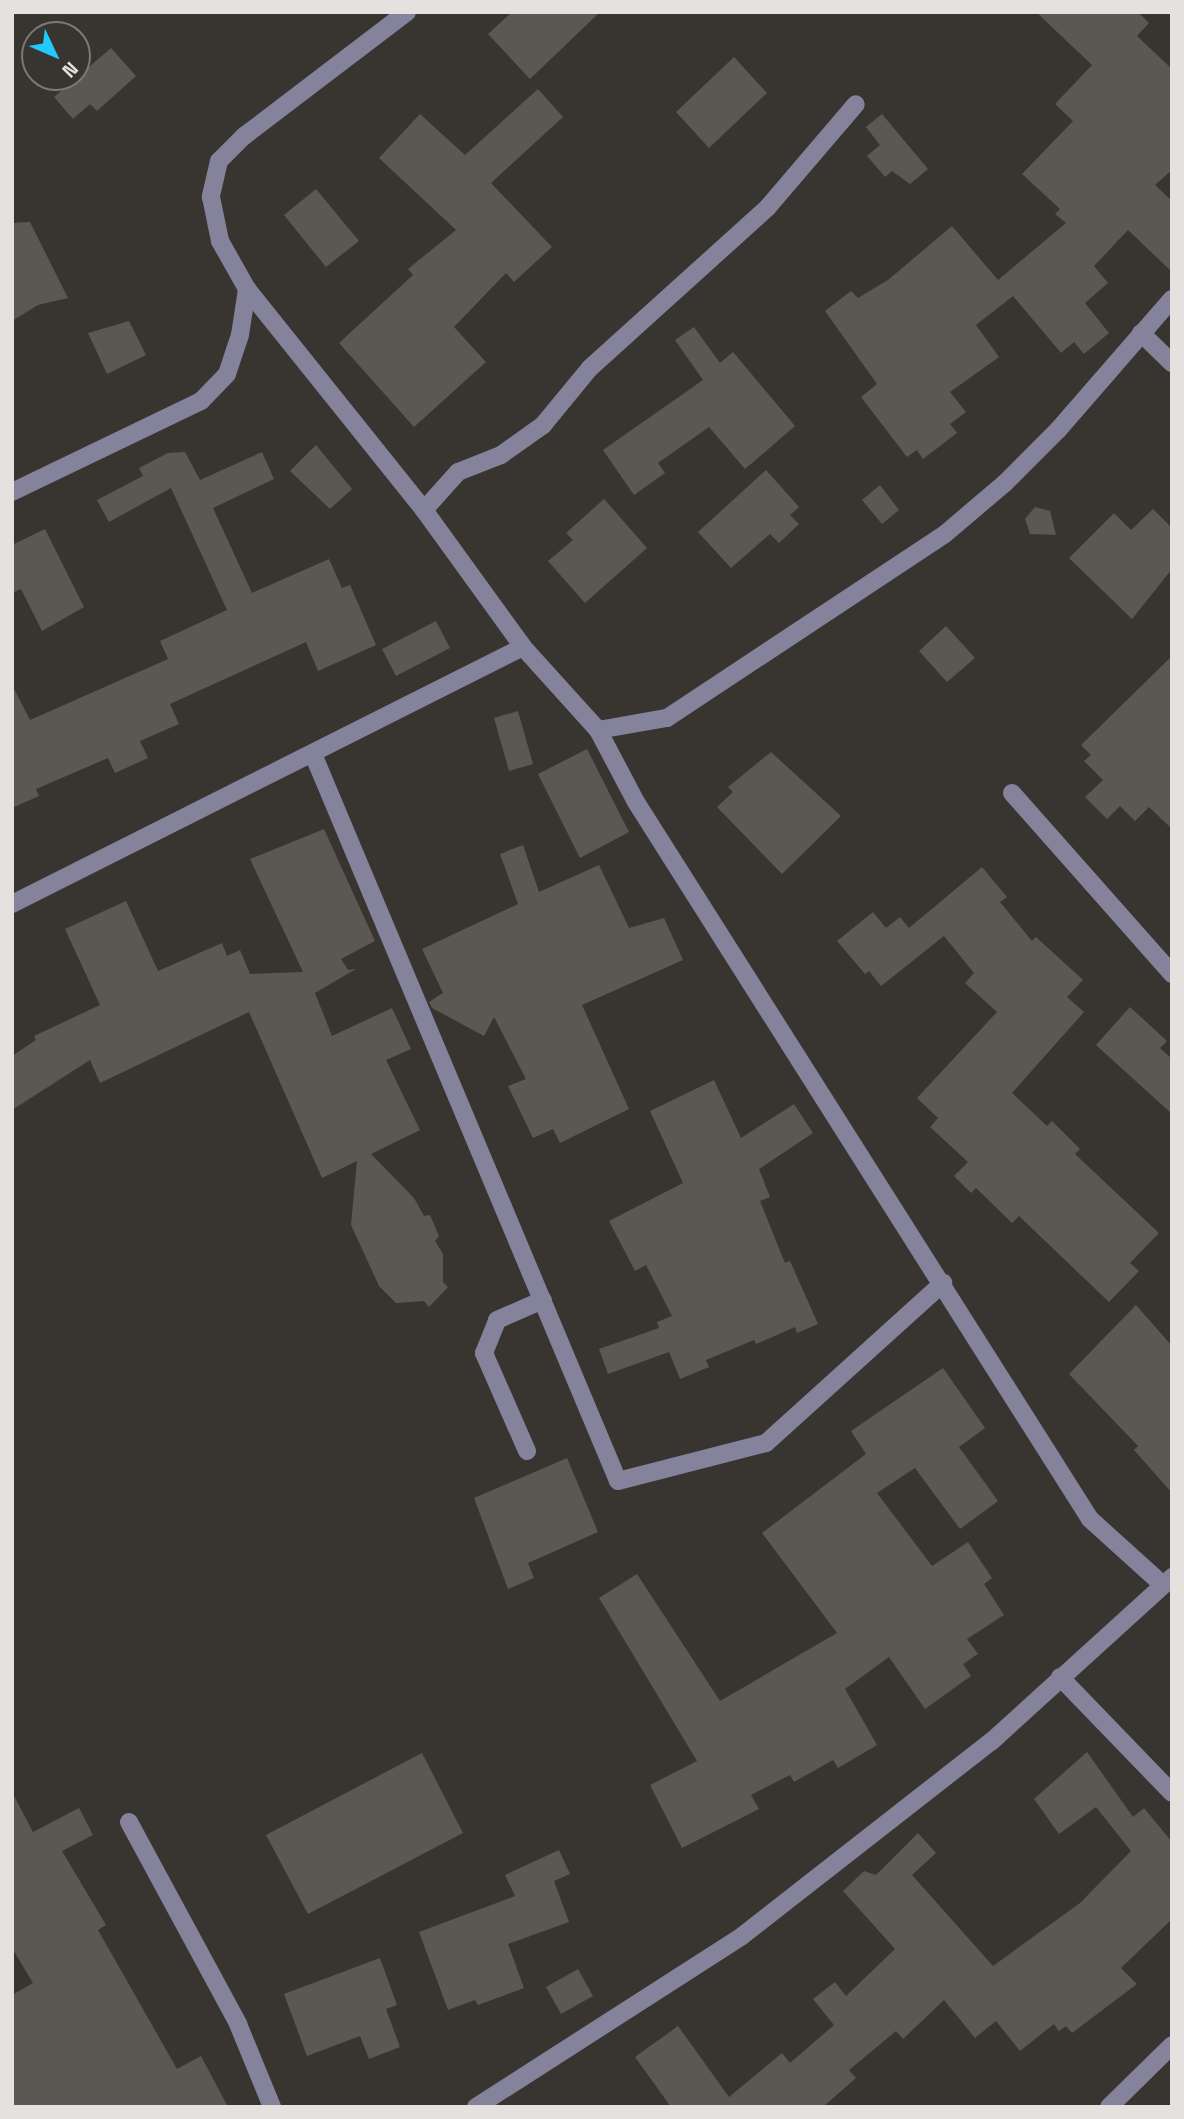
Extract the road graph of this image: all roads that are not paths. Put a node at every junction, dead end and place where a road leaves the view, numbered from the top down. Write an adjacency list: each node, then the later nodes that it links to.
1 (407, 12): 3 (street)
2 (856, 104): 8 (street)
3 (247, 289): 7 (street); 8 (street)
4 (1172, 299): 5 (street)
5 (1141, 333): 6 (street); 10 (street)
6 (1172, 363)
7 (12, 492)
8 (424, 510): 9 (street)
9 (523, 648): 10 (street); 11 (street)
10 (598, 730): 15 (street)
11 (313, 754): 13 (street); 16 (street)
12 (1012, 793): 14 (street)
13 (12, 904)
14 (1172, 974)
15 (943, 1283): 16 (street); 18 (street)
16 (543, 1300): 17 (street)
17 (527, 1451)
18 (1167, 1581): 19 (street)
19 (1060, 1677): 20 (street); 24 (street)
20 (1172, 1793)
21 (129, 1822): 23 (street)
22 (1172, 2045): 25 (street)
23 (272, 2107)
24 (476, 2107)
25 (1109, 2107)

